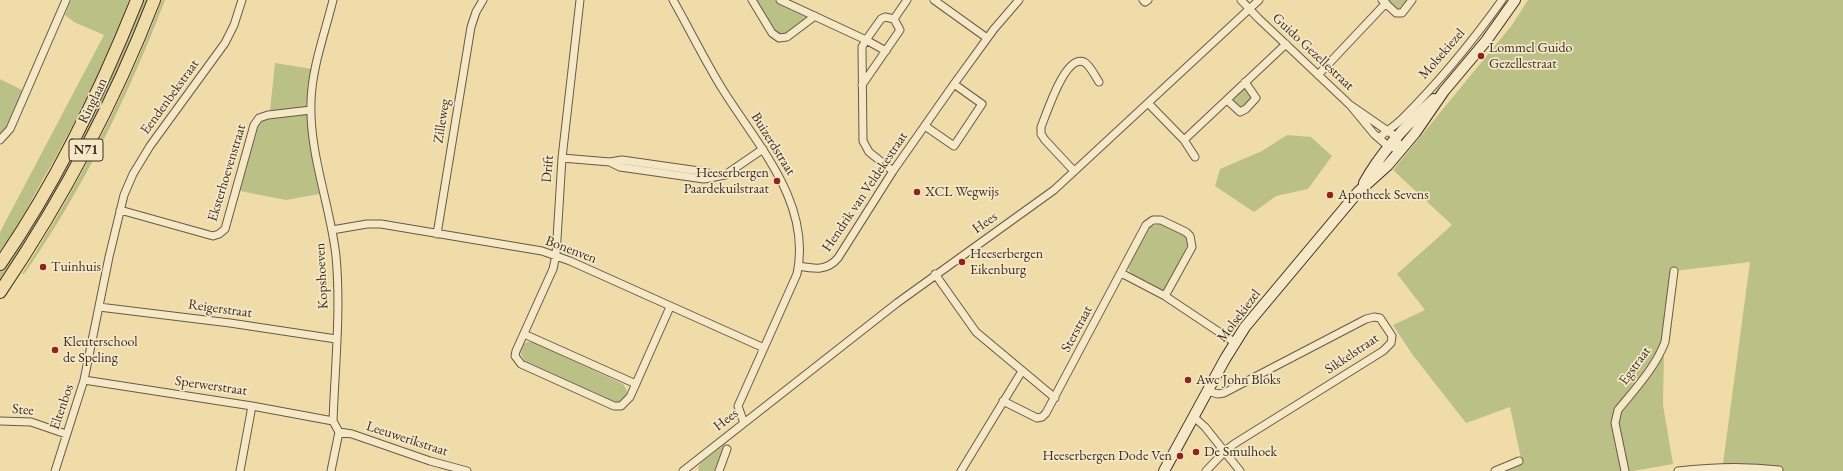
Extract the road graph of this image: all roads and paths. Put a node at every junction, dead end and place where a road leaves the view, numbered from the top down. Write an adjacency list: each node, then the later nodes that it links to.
1 (66, 0): 45 (street)
2 (137, 0): 59 (highway, Ringlaan / N71)
3 (154, 0): 64 (highway, Ringlaan / N71)
4 (242, 0): 55 (street, Eendenbekstraat)
5 (333, 0): 40 (street, Kopshoeven)
6 (476, 0): 24 (street, Zilleweg)
7 (483, 0): 24 (street, Zilleweg)
8 (580, 0): 51 (street, Drift)
9 (673, 0): 48 (street, Buizerdstraat)
10 (752, 0): 25 (street)
11 (780, 0): 25 (street)
12 (907, 0): 26 (street)
13 (934, 0): 27 (street)
14 (1019, 0): 27 (street, Hendrik van Veldekestraat)
15 (1143, 0): 16 (street)
16 (1148, 0)
17 (1241, 0): 23 (street, Guido Gezellestraat)
18 (1259, 0): 23 (street, Hees)
19 (1412, 0): 22 (street)
20 (1502, 0): 42 (street, Molsekiezel)
21 (1515, 0): 36 (main road, Molsekiezel)
22 (1384, 2): 31 (street)
23 (1249, 9): 29 (street, Guido Gezellestraat); 38 (street, Hees)
24 (476, 12): 57 (street, Zilleweg)
25 (815, 16): 28 (street)
26 (894, 20): 28 (street); 30 (street)
27 (987, 38): 34 (street, Hendrik van Veldekestraat)
28 (866, 40): 30 (street); 35 (street)
29 (1286, 44): 31 (street, Guido Gezellestraat); 33 (street)
30 (886, 50): 35 (street)
31 (1318, 75): 39 (street, Guido Gezellestraat)
32 (1099, 82): 53 (street)
33 (1245, 82): 37 (street); 37 (street)
34 (954, 84): 41 (street, Hendrik van Veldekestraat); 41 (street, Hendrik van Veldekestraat)
35 (862, 85): 52 (street)
36 (1444, 91): 44 (main road, Molsekiezel); 49 (main road, Molsekiezel)
37 (1226, 100): 46 (street)
38 (1148, 103): 46 (street); 53 (street, Hees)
39 (1350, 105): 42 (street, Guido Gezellestraat); 43 (street, Guido Gezellestraat)
40 (311, 110): 55 (street, Eksterhoevenstraat); 56 (street, Kopshoeven)
41 (925, 126): 52 (street, Hendrik van Veldekestraat)
42 (1387, 130): 43 (street, Molsekiezel); 44 (street, Guido Gezellestraat)
43 (1379, 138): 47 (street, Guido Gezellestraat)
44 (1397, 138): 47 (main road, Molsekiezel); 49 (street)
45 (0, 140)
46 (1184, 140): 50 (street)
47 (1389, 147): 49 (street); 54 (main road, Molsekiezel)
48 (763, 149): 51 (street); 60 (street, Buizerdstraat)
49 (1401, 149): 54 (main road, Molsekiezel)
50 (1195, 156)
51 (562, 158): 58 (street, Drift)
52 (893, 171): 60 (street, Hendrik van Veldekestraat)
53 (1074, 171): 63 (street, Hees)
54 (1358, 192): 70 (main road, Molsekiezel)
55 (120, 210): 66 (street, Eltenbos)
56 (332, 230): 57 (street, Bonenven); 69 (street, Kopshoeven)
57 (437, 234): 58 (street, Bonenven)
58 (556, 255): 67 (street, Bonenven); 68 (street, Drift)
59 (0, 264)
60 (799, 266): 71 (street, Buizerdstraat)
61 (1674, 271): 100 (street, Egstraat)
62 (1121, 273): 65 (street); 65 (street, Sterstraat); 76 (street, Sterstraat)
63 (936, 274): 72 (street); 82 (street, Hees)
64 (0, 292)
65 (1165, 296): 70 (street)
66 (99, 307): 69 (street, Reigerstraat); 73 (street, Eltenbos)
67 (670, 307): 71 (street, Bonenven); 74 (street, Drift)
68 (524, 334): 74 (street); 74 (street, Drift)
69 (336, 339): 80 (street, Kopshoeven)
70 (1234, 342): 75 (main road, Molsekiezel)
71 (764, 348): 82 (street, Buizerdstraat)
72 (1022, 371): 76 (street); 77 (street)
73 (84, 380): 78 (street, Sperwerstraat); 84 (street, Eltenbos)
74 (636, 384)
75 (1207, 391): 79 (main road, Molsekiezel); 86 (street, Sikkelstraat)
76 (1055, 398): 77 (street, Sterstraat)
77 (1003, 401): 95 (street)
78 (252, 406): 80 (street, Sperwerstraat); 91 (street)
79 (1194, 417): 86 (street); 96 (main road, Molsekiezel)
80 (333, 421): 83 (street)
81 (0, 422): 84 (street, Stee)
82 (744, 423): 88 (street, Hees)
83 (339, 432): 92 (street); 93 (street, Leeuwerikstraat)
84 (66, 434): 90 (street, Eltenbos)
85 (727, 449): 94 (street)
86 (1225, 451): 97 (street, Sikkelstraat); 98 (street)
87 (1519, 461): 99 (street)
88 (688, 469)
89 (1779, 470): 101 (street)
90 (55, 471)
91 (240, 471)
92 (330, 471)
93 (467, 471)
94 (719, 471)
95 (961, 471)
96 (1164, 471)
97 (1206, 471)
98 (1240, 471)
99 (1495, 471)
100 (1625, 471)
101 (1678, 471)

